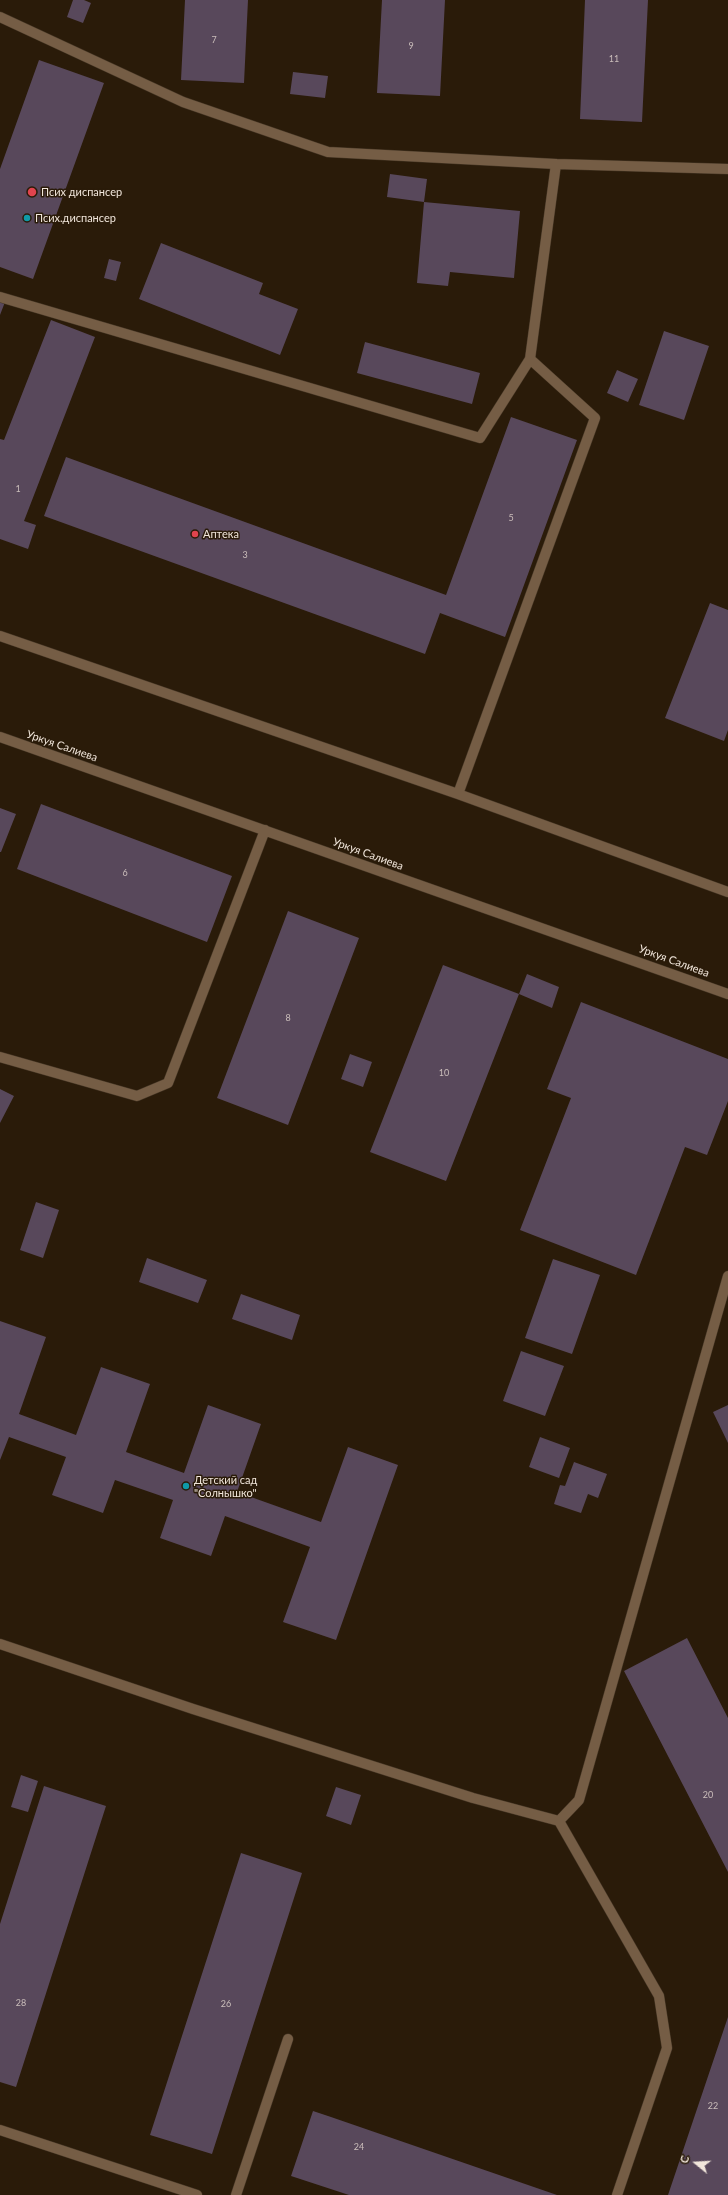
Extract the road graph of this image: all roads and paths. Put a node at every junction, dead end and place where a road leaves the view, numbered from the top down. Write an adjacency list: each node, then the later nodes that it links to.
1 (0, 17): 2 (street)
2 (556, 164): 3 (street); 5 (street)
3 (728, 169)
4 (0, 297): 5 (street)
5 (530, 359): 8 (street)
6 (0, 636): 8 (street)
7 (0, 737): 9 (street, Уркуя Салиева)
8 (458, 794): 10 (street)
9 (266, 830): 11 (street, Уркуя Салиева); 12 (street)
10 (728, 892)
11 (728, 994)
12 (0, 1057)
13 (728, 1276): 15 (street)
14 (0, 1644): 15 (street)
15 (559, 1821): 20 (street)
16 (288, 2039): 19 (street)
17 (0, 2130): 18 (street)
18 (197, 2195)
19 (236, 2195)
20 (617, 2195)

